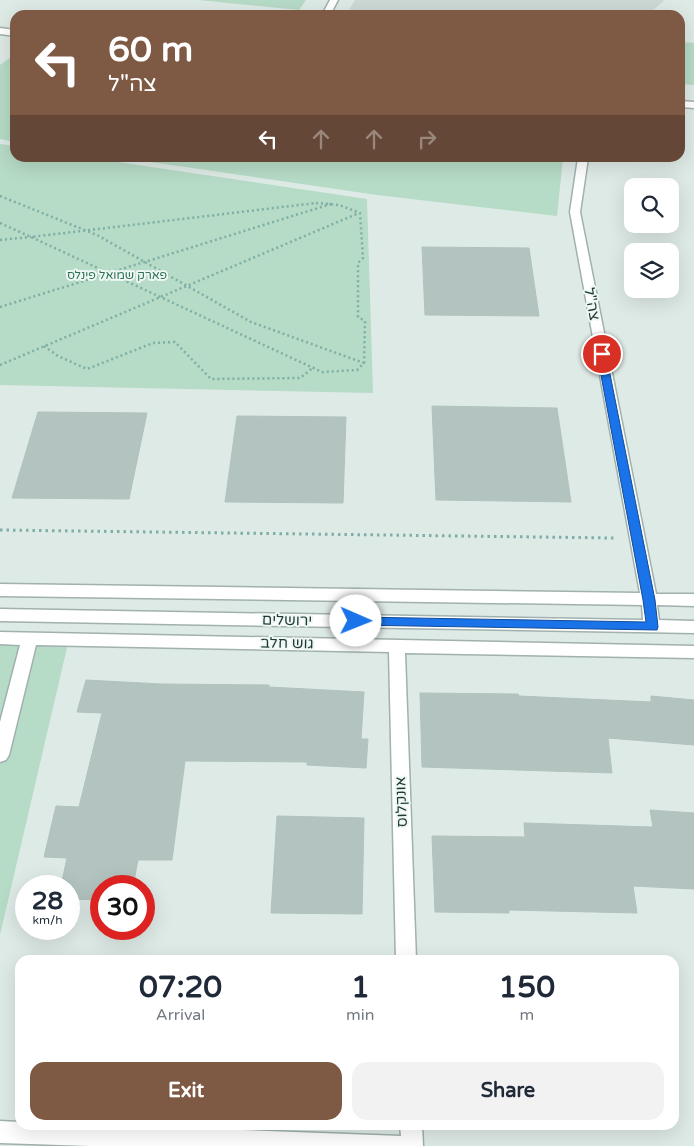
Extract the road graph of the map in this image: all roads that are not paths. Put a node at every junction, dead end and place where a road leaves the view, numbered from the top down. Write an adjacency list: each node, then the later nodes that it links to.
1 (582, 162): 3 (street, צה"ל)
2 (0, 590): 3 (street, ירושלים)
3 (649, 600): 4 (street, ירושלים); 6 (street, צה"ל)
4 (694, 600)
5 (0, 615): 6 (street, ירושלים)
6 (652, 627): 7 (street, ירושלים)
7 (694, 627)
8 (0, 638): 9 (street, גוש חלב)
9 (30, 638): 10 (street, גוש חלב); 12 (street)
10 (396, 645): 11 (street, גוש חלב); 13 (street, אונקלוס)
11 (694, 652)
12 (0, 755)
13 (406, 955)
14 (411, 1130): 17 (street)
15 (0, 1132): 16 (street)
16 (398, 1146)
17 (412, 1146)

